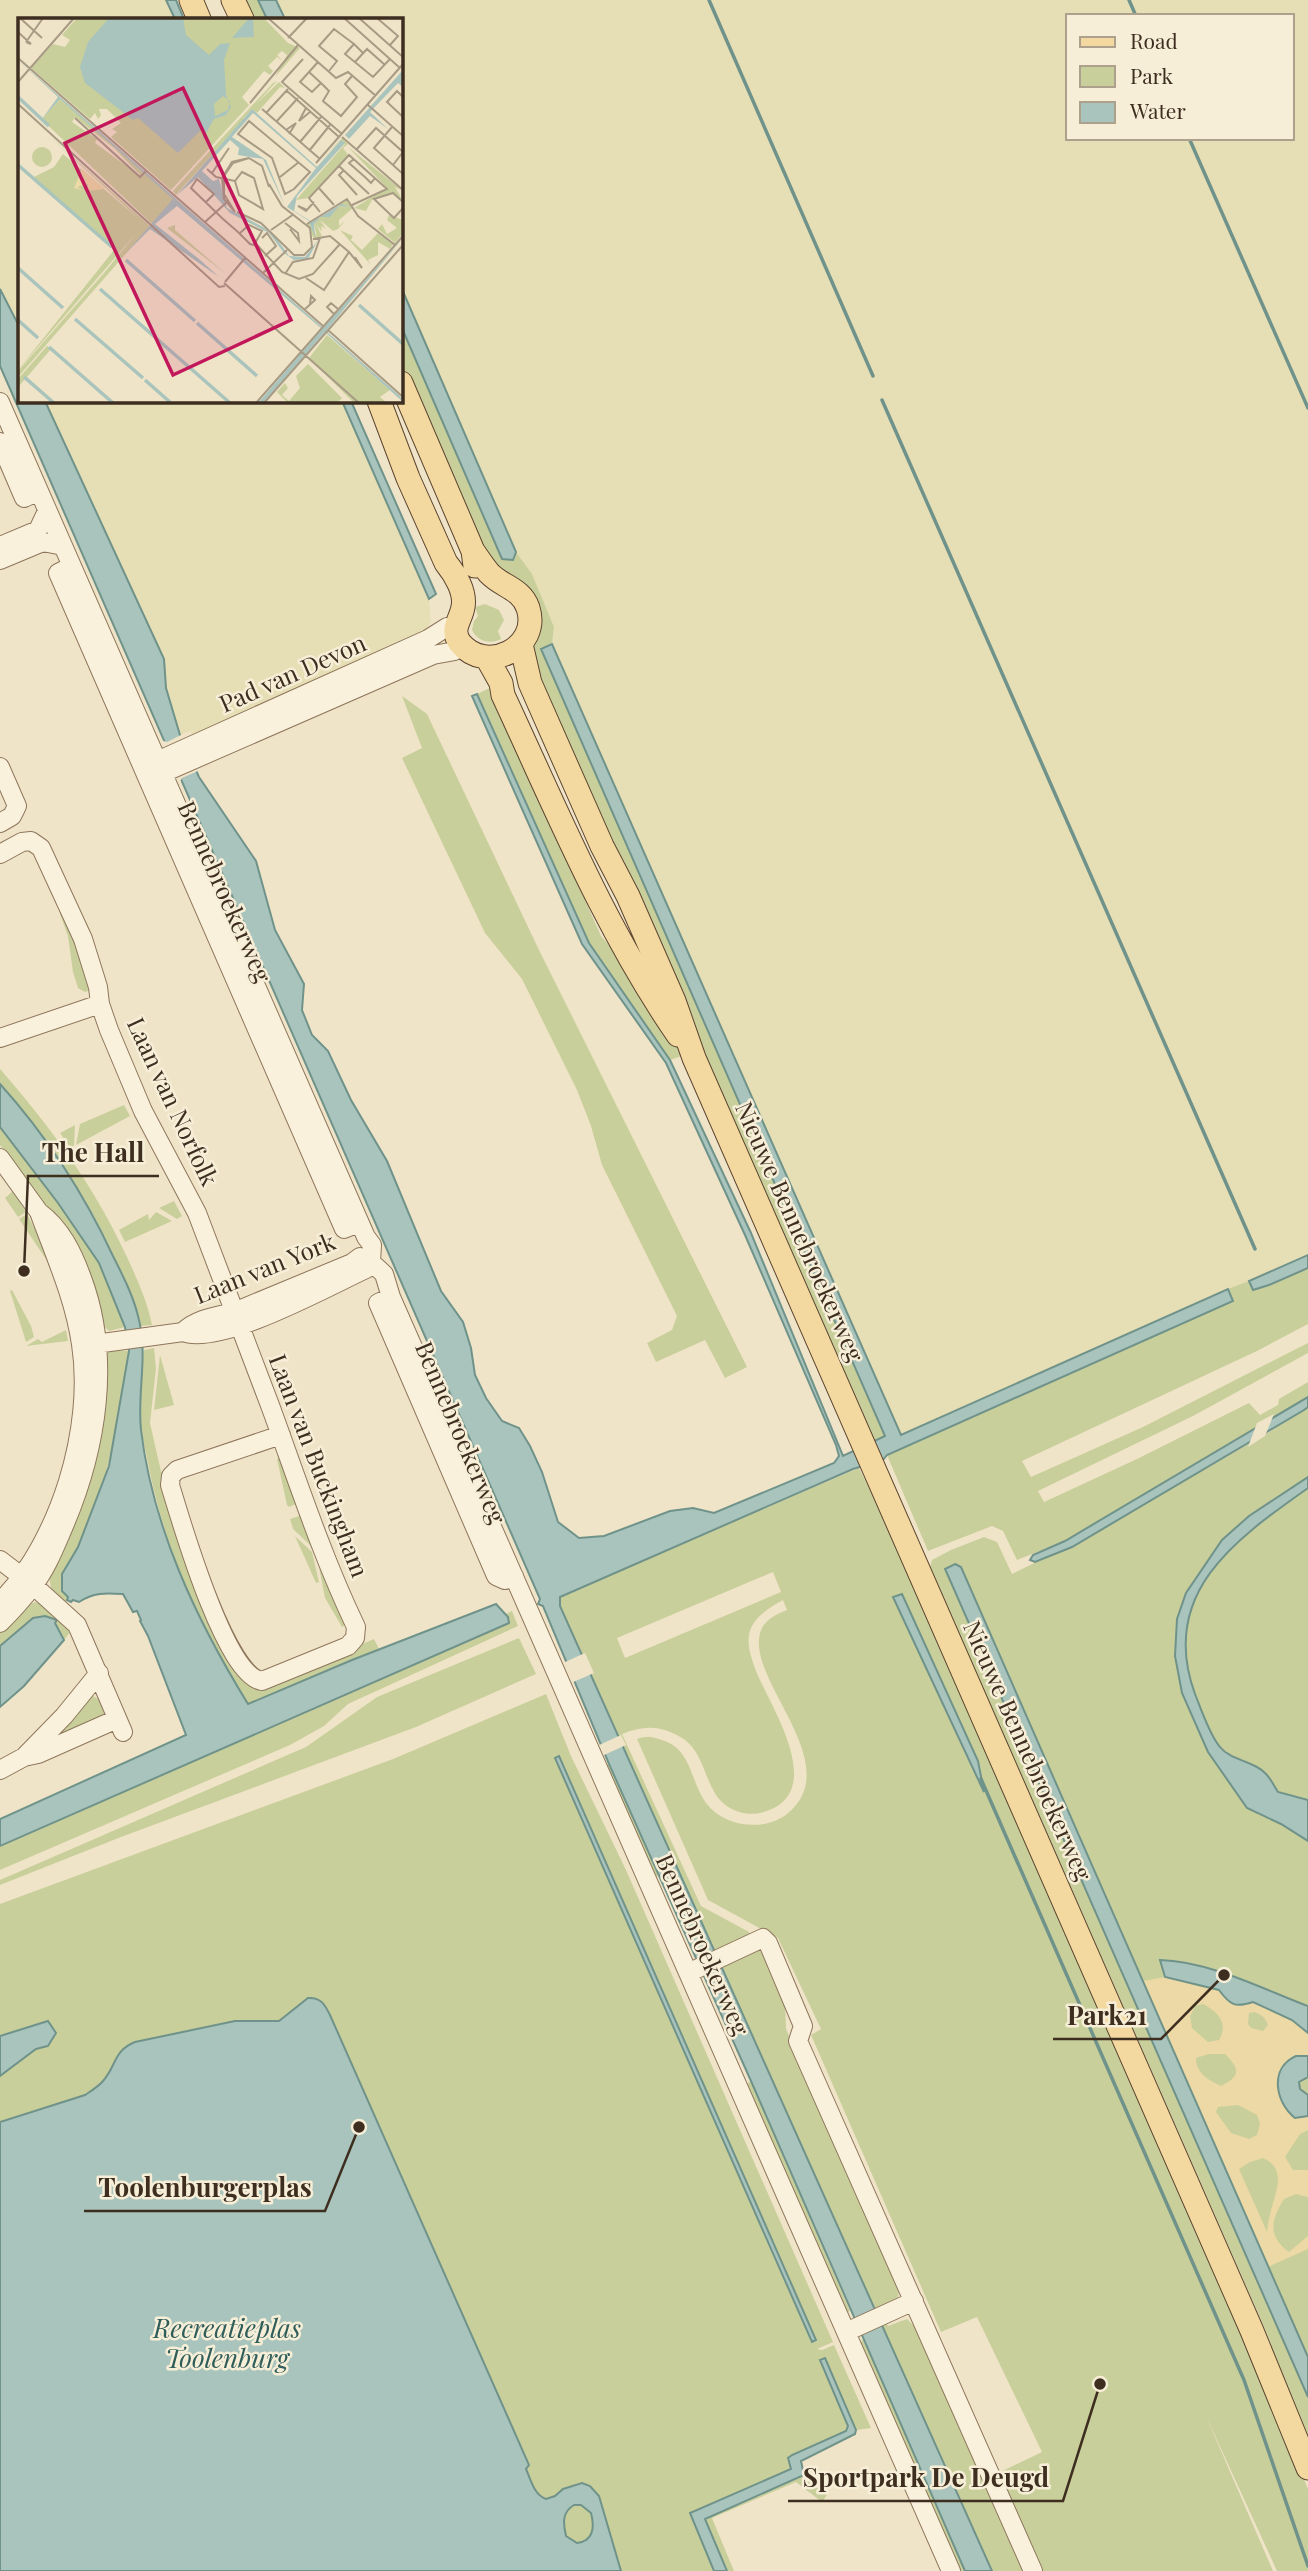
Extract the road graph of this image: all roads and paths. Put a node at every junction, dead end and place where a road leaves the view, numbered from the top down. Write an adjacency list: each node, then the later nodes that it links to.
1 (191, 0): 3 (main road)
2 (233, 0): 4 (main road)
3 (199, 18)
4 (242, 18)
5 (402, 385): 15 (main road)
6 (0, 402): 9 (street, Bennebroekerweg)
7 (379, 402): 16 (main road)
8 (0, 442): 9 (street)
9 (39, 491): 10 (street, Bennebroekerweg)
10 (47, 511): 11 (street); 12 (street, Bennebroekerweg)
11 (0, 546)
12 (63, 546): 13 (street); 14 (street, Bennebroekerweg)
13 (0, 560)
14 (72, 566): 21 (street, Bennebroekerweg); 29 (street, Bennebroekerweg)
15 (493, 585): 16 (main road); 18 (main road)
16 (459, 599): 17 (main road); 19 (main road)
17 (447, 627): 19 (main road); 20 (street, Pad van Devon)
18 (517, 647): 19 (main road); 27 (main road, Nieuwe Bennebroekerweg)
19 (472, 656): 20 (street, Pad van Devon); 27 (main road, Nieuwe Bennebroekerweg)
20 (198, 751): 21 (street, Pad van Devon)
21 (164, 765): 29 (street, Bennebroekerweg)
22 (0, 767): 23 (street)
23 (0, 823)
24 (0, 854): 25 (street, Laan van Norfolk)
25 (100, 1004): 26 (street); 31 (street, Laan van Norfolk)
26 (0, 1038)
27 (694, 1058): 44 (main road, Nieuwe Bennebroekerweg)
28 (0, 1158): 32 (street)
29 (363, 1230): 30 (street)
30 (365, 1263): 31 (street, Laan van York); 41 (street, Bennebroekerweg)
31 (236, 1319): 32 (street, Laan van York); 33 (street, Laan van Buckingham)
32 (90, 1345): 35 (street)
33 (281, 1436): 33 (street, Laan van Buckingham)
34 (0, 1560): 35 (street)
35 (27, 1581): 36 (street); 37 (street); 38 (street)
36 (0, 1602)
37 (0, 1623)
38 (99, 1673): 39 (street); 39 (street)
39 (24, 1757): 40 (street)
40 (0, 1770)
41 (692, 1972): 42 (street); 43 (street, Bennebroekerweg)
42 (914, 2301): 43 (street); 46 (street)
43 (850, 2330): 45 (street, Bennebroekerweg)
44 (1308, 2468)
45 (951, 2571)
46 (1033, 2571)

